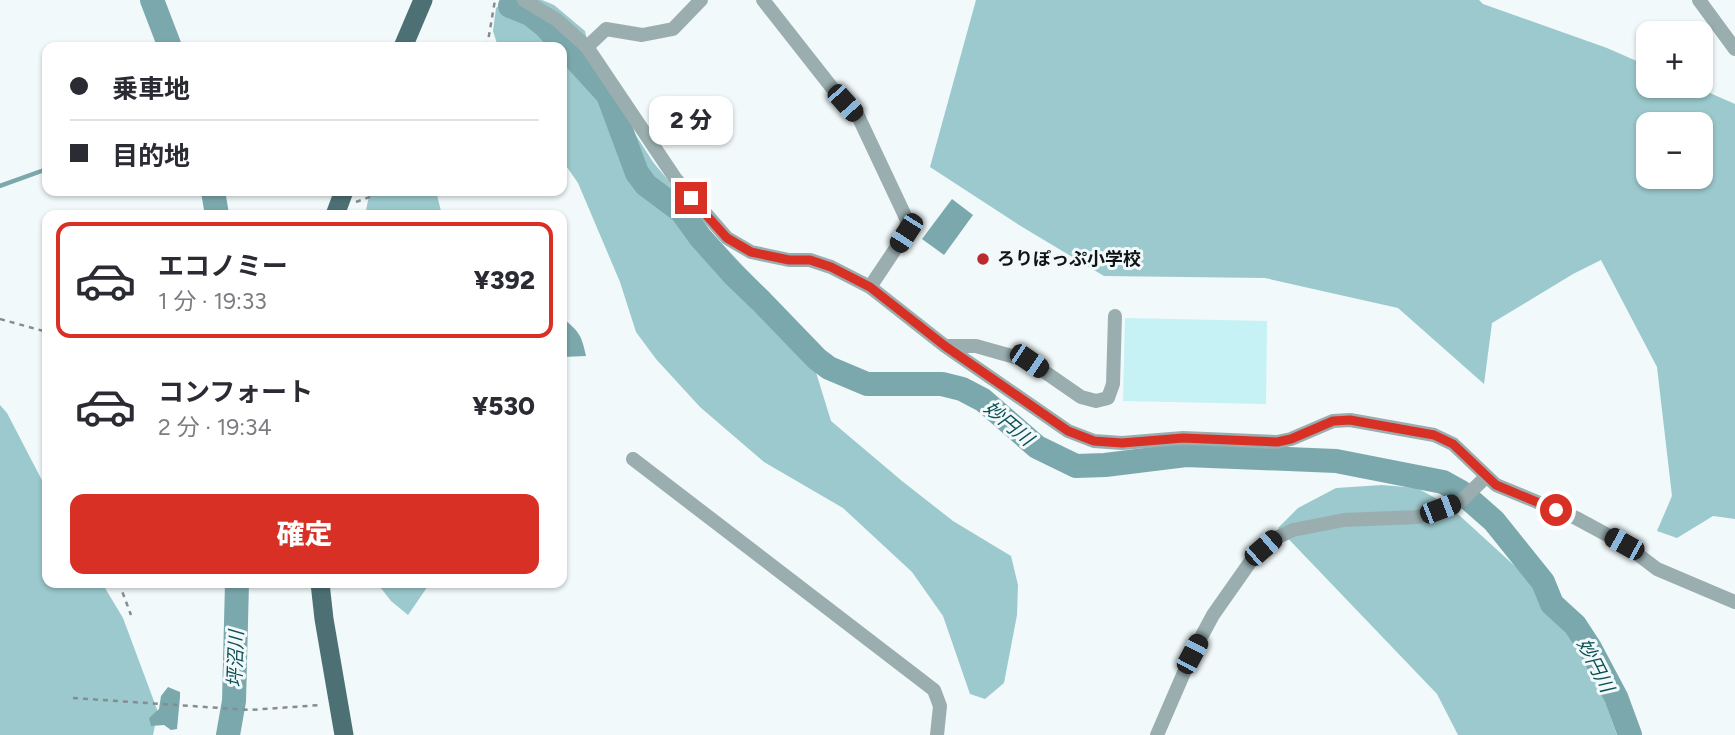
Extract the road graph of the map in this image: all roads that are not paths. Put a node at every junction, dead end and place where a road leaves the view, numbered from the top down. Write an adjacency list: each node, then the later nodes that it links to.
1 (423, 0): 6 (main road)
2 (524, 0): 7 (street)
3 (701, 0): 7 (street)
4 (763, 0): 9 (street)
5 (1699, 0): 8 (street)
6 (405, 42)
7 (587, 47): 9 (street)
8 (1735, 49)
9 (870, 287): 11 (street)
10 (1115, 316): 11 (street)
11 (945, 346): 13 (street)
12 (633, 459): 17 (street)
13 (1486, 477): 15 (street); 18 (street)
14 (321, 588): 16 (main road)
15 (1735, 601)
16 (344, 735)
17 (937, 735)
18 (1157, 735)

